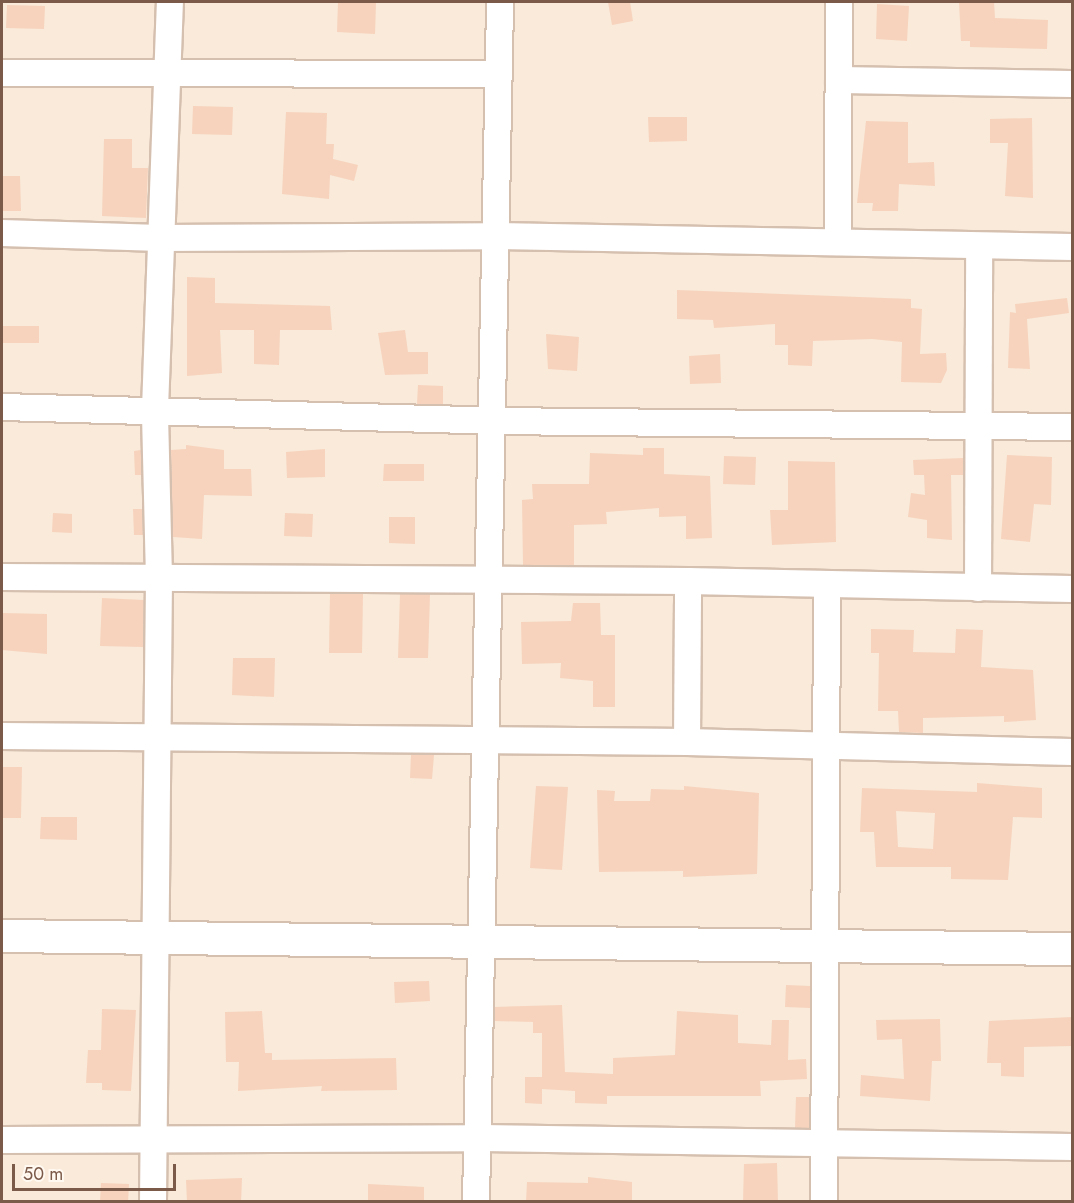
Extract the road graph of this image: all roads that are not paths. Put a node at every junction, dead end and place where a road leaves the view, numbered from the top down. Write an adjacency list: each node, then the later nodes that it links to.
1 (170, 2): 6 (street)
2 (500, 2): 5 (street)
3 (838, 2): 7 (street)
4 (2, 73): 6 (street)
5 (499, 74): 6 (street); 10 (street)
6 (167, 76): 11 (street)
7 (839, 80): 8 (street); 12 (street)
8 (1072, 84)
9 (2, 233): 11 (street)
10 (495, 236): 11 (street); 12 (street); 17 (street)
11 (160, 238): 16 (street)
12 (838, 242): 13 (street)
13 (979, 246): 14 (street); 18 (street)
14 (1072, 248)
15 (2, 407): 16 (street)
16 (155, 409): 17 (street); 21 (street)
17 (492, 420): 18 (street); 22 (street)
18 (979, 426): 19 (street); 25 (street)
19 (1072, 427)
20 (2, 577): 21 (street)
21 (159, 578): 22 (street); 28 (street)
22 (489, 580): 23 (street); 30 (street)
23 (688, 581): 24 (street); 29 (street)
24 (827, 584): 25 (street); 31 (street)
25 (978, 588): 26 (street)
26 (1072, 589)
27 (2, 736): 28 (street)
28 (157, 738): 30 (street); 34 (street)
29 (687, 742): 30 (street); 31 (street)
30 (486, 744): 35 (street)
31 (825, 748): 32 (street); 36 (street)
32 (1072, 752)
33 (2, 936): 34 (street)
34 (153, 939): 35 (street); 40 (street)
35 (481, 940): 36 (street); 38 (street)
36 (824, 945): 37 (street); 41 (street)
37 (1072, 949)
38 (478, 1138): 40 (street); 41 (street); 44 (street)
39 (2, 1140): 40 (street)
40 (154, 1143): 43 (street)
41 (825, 1143): 42 (street); 45 (street)
42 (1072, 1147)
43 (153, 1202)
44 (476, 1202)
45 (824, 1202)

